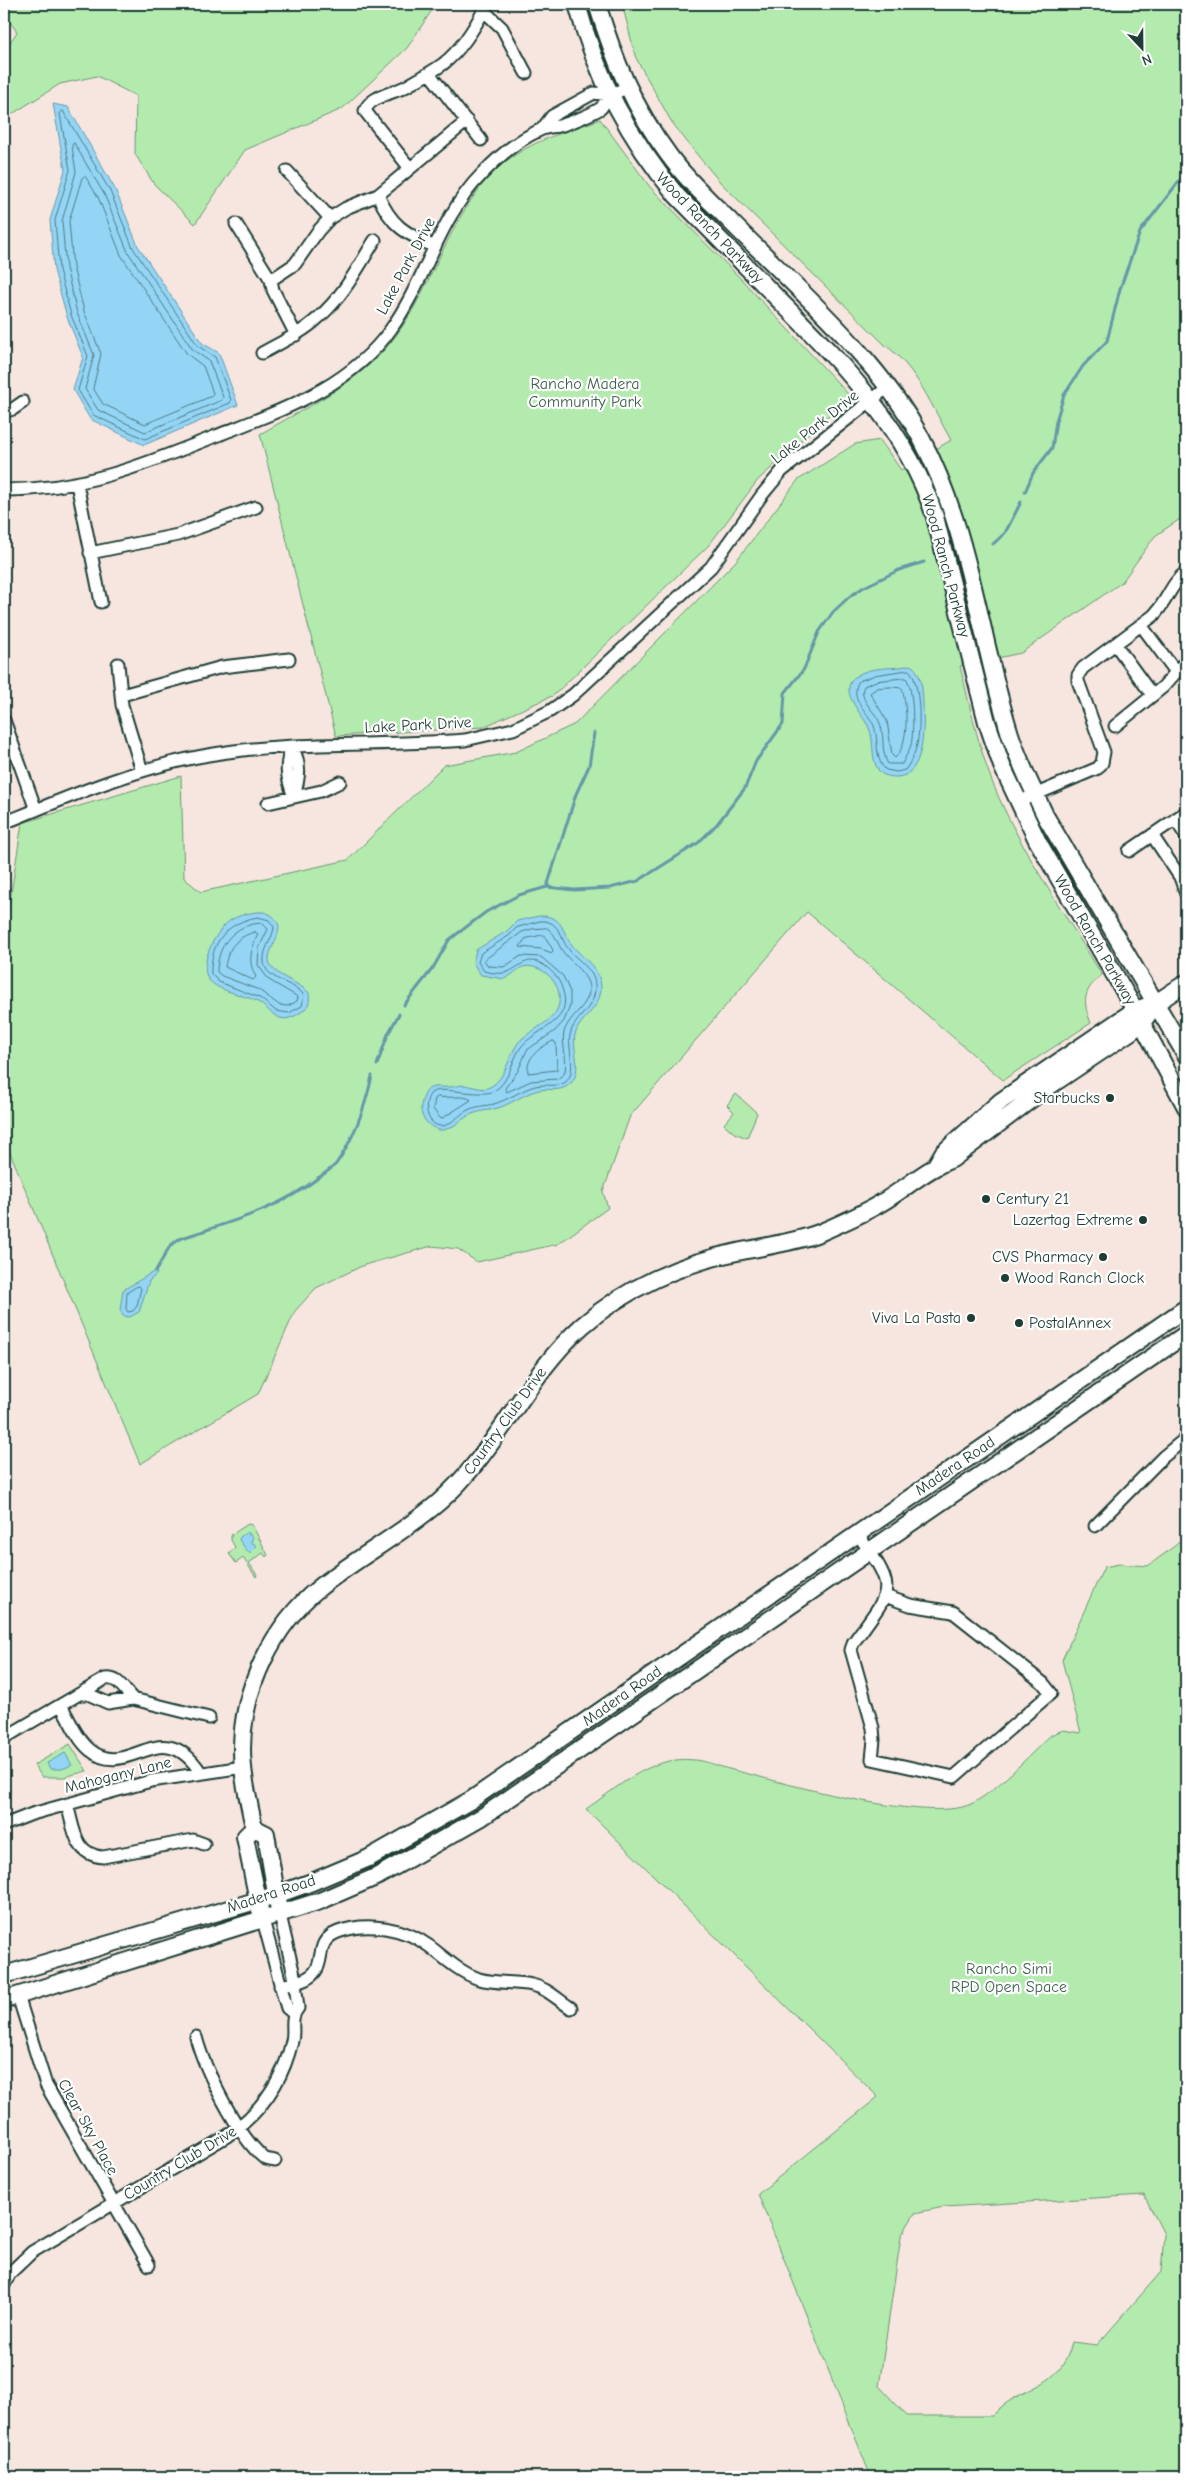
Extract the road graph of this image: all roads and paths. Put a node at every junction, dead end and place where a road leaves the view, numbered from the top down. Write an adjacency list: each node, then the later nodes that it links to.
1 (577, 4): 7 (main road, Wood Ranch Parkway)
2 (597, 4): 6 (main road, Wood Ranch Parkway)
3 (485, 7): 4 (street); 5 (street)
4 (429, 73): 8 (street); 10 (street)
5 (526, 73)
6 (627, 88): 7 (street, Lake Park Drive); 20 (main road, Wood Ranch Parkway)
7 (609, 95): 16 (street, Lake Park Drive); 21 (main road, Wood Ranch Parkway)
8 (467, 121): 9 (street); 10 (street)
9 (482, 140)
10 (409, 167): 12 (street)
11 (287, 171): 13 (street)
12 (378, 195): 13 (street); 16 (street)
13 (330, 218): 17 (street)
14 (236, 224): 17 (street)
15 (375, 240): 18 (street)
16 (435, 247): 24 (street, Lake Park Drive)
17 (271, 280): 18 (street)
18 (296, 334): 19 (street)
19 (262, 353)
20 (888, 387): 21 (street, Lake Park Drive); 43 (main road, Wood Ranch Parkway)
21 (873, 401): 40 (street, Lake Park Drive); 45 (main road, Wood Ranch Parkway)
22 (23, 402): 23 (street)
23 (4, 412)
24 (77, 484): 25 (street, Lake Park Drive); 27 (street)
25 (4, 490)
26 (256, 507): 27 (street)
27 (90, 553): 29 (street)
28 (1186, 572): 30 (street)
29 (101, 602)
30 (1141, 624): 31 (street); 35 (street)
31 (1114, 644): 37 (street); 43 (street)
32 (289, 660): 36 (street)
33 (1186, 660): 35 (street)
34 (118, 664): 36 (street)
35 (1176, 672): 37 (street)
36 (122, 695): 41 (street)
37 (1152, 695): 39 (street)
38 (4, 720): 47 (street)
39 (1115, 726)
40 (292, 747): 41 (street, Lake Park Drive); 44 (street)
41 (142, 771): 47 (street, Lake Park Drive)
42 (340, 782): 44 (street)
43 (1036, 794): 45 (street); 56 (main road, Wood Ranch Parkway)
44 (294, 797): 46 (street)
45 (1018, 802): 57 (main road, Wood Ranch Parkway)
46 (268, 803)
47 (36, 810): 50 (street, Lake Park Drive)
48 (1186, 812): 49 (street)
49 (1175, 820): 51 (street); 52 (street)
50 (4, 822)
51 (1152, 835): 53 (street); 54 (street)
52 (1186, 836)
53 (1129, 851)
54 (1186, 894)
55 (1186, 983): 56 (main road, Country Club Drive)
56 (1156, 1003): 57 (main road, Country Club Drive); 58 (main road, Wood Ranch Parkway)
57 (1139, 1017): 59 (main road, Wood Ranch Parkway); 72 (main road, Country Club Drive)
58 (1186, 1055)
59 (1186, 1106)
60 (1186, 1308): 64 (main road, Madera Road)
61 (1186, 1334): 65 (main road, Madera Road)
62 (1186, 1438): 63 (street)
63 (1095, 1526)
64 (857, 1533): 65 (street); 78 (main road, Madera Road)
65 (869, 1550): 66 (street); 80 (main road, Madera Road)
66 (885, 1596): 66 (street)
67 (82, 1694): 68 (street); 68 (street); 69 (street)
68 (133, 1699): 70 (street)
69 (61, 1705): 71 (street); 73 (street)
70 (209, 1718)
71 (4, 1738)
72 (243, 1767): 73 (street, Mahogany Lane); 76 (main road, Country Club Drive)
73 (201, 1773): 74 (street, Mahogany Lane)
74 (67, 1804): 75 (street, Mahogany Lane); 77 (street)
75 (4, 1825)
76 (254, 1828): 78 (main road); 79 (main road)
77 (204, 1844)
78 (276, 1895): 79 (main road, Madera Road); 80 (main road)
79 (258, 1900): 81 (main road); 82 (main road, Madera Road)
80 (280, 1915): 81 (main road, Madera Road); 83 (street, Country Club Drive)
81 (262, 1920): 84 (street, Country Club Drive); 85 (main road, Madera Road)
82 (4, 1975)
83 (295, 1982): 84 (street); 86 (street); 87 (street, Country Club Drive)
84 (280, 1986): 87 (street, Country Club Drive)
85 (11, 1998): 91 (street, Clear Sky Place)
86 (571, 2008)
87 (293, 2013): 89 (street, Country Club Drive)
88 (196, 2037): 89 (street)
89 (239, 2128): 90 (street); 91 (street, Country Club Drive)
90 (275, 2161)
91 (112, 2204): 92 (street, Clear Sky Place); 93 (street, Country Club Drive)
92 (149, 2265)
93 (5, 2279)

